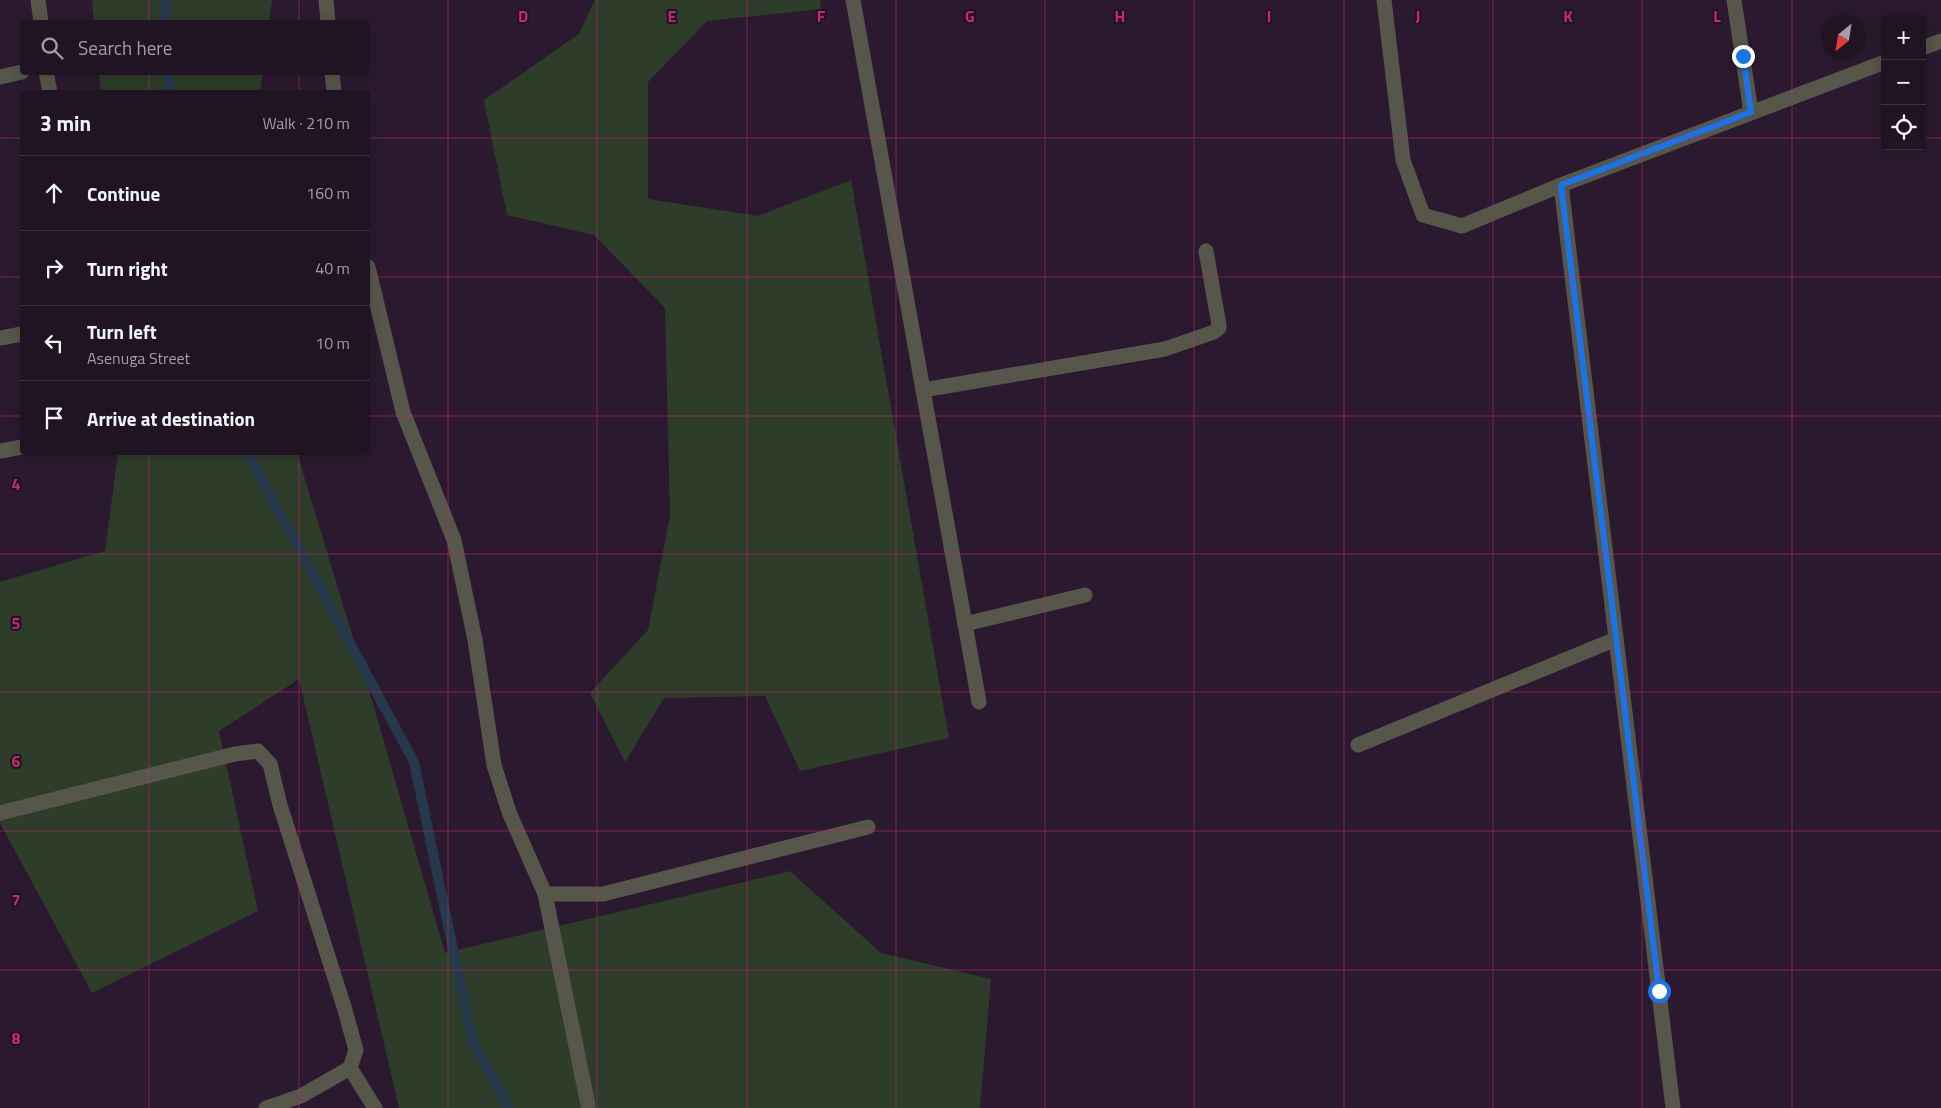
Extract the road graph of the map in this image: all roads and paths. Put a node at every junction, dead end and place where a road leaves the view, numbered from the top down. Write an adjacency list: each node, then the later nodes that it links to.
1 (38, 0): 6 (street)
2 (326, 0): 7 (street)
3 (853, 0): 23 (street)
4 (1384, 0): 18 (street)
5 (1734, 0): 17 (street)
6 (40, 20)
7 (328, 20)
8 (1941, 41): 9 (street)
9 (1926, 47)
10 (1881, 63): 17 (street)
11 (20, 73): 14 (street)
12 (47, 75): 15 (street)
13 (332, 75): 16 (street)
14 (0, 78)
15 (50, 90)
16 (334, 90)
17 (1751, 112): 18 (street)
18 (1561, 185): 28 (street)
19 (1206, 251): 23 (street)
20 (370, 275): 33 (street)
21 (20, 334): 22 (street)
22 (0, 338)
23 (923, 390): 27 (street)
24 (20, 448): 25 (street)
25 (0, 452)
26 (1085, 595): 27 (street)
27 (965, 624): 29 (street)
28 (1616, 639): 30 (street); 38 (street)
29 (979, 702)
30 (1358, 745)
31 (0, 813): 34 (street)
32 (868, 827): 33 (street)
33 (545, 894): 35 (street)
34 (350, 1068): 36 (street); 37 (street)
35 (588, 1106)
36 (266, 1108)
37 (375, 1108)
38 (1673, 1108)

